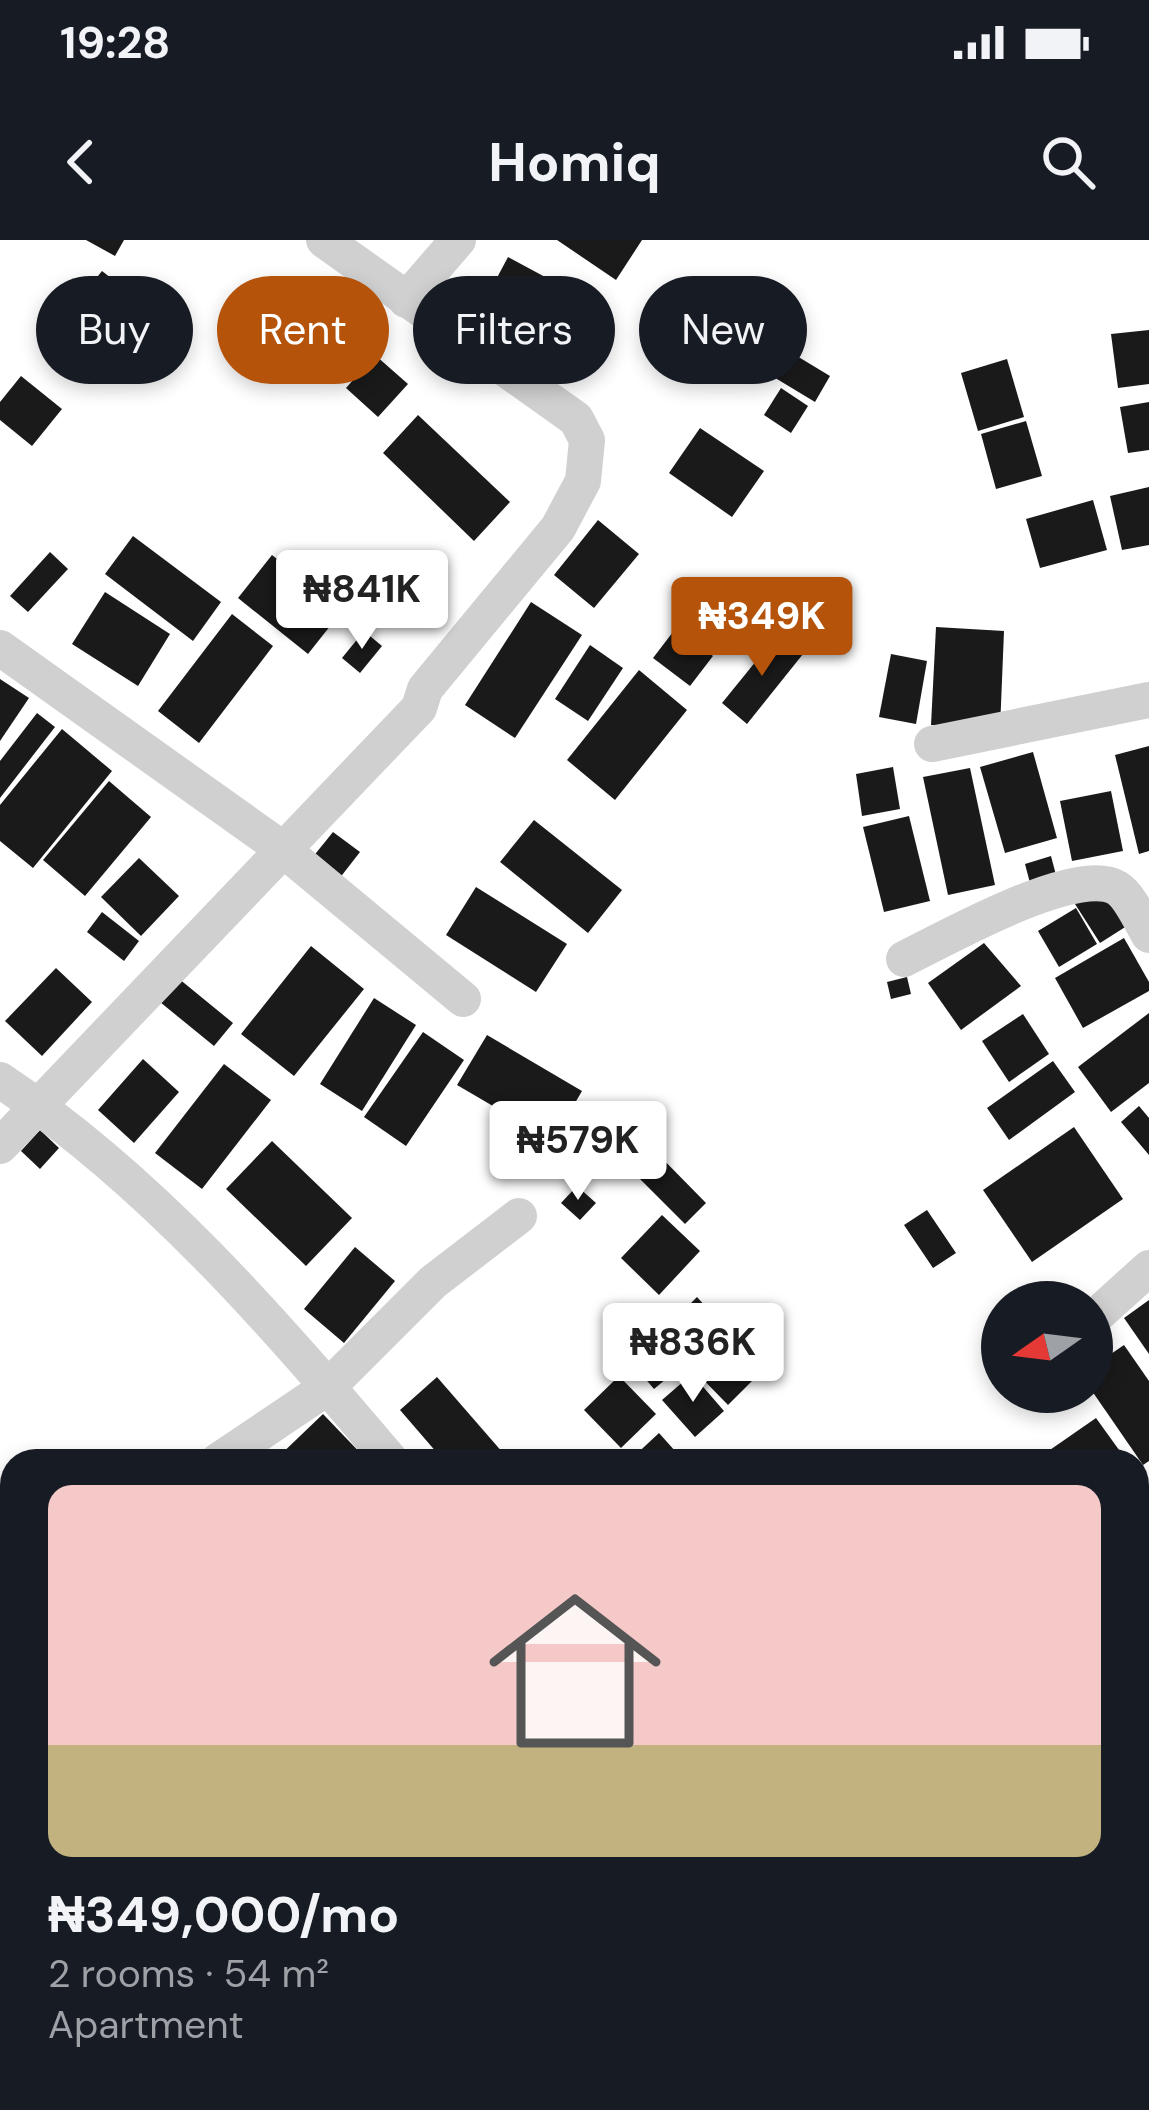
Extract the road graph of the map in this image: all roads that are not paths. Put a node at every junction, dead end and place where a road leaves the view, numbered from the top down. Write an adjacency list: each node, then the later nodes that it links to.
1 (324, 240): 3 (street)
2 (458, 240): 3 (street)
3 (406, 300): 7 (street)
4 (0, 648): 7 (street)
5 (1149, 700): 6 (street)
6 (932, 744)
7 (281, 848): 10 (street); 12 (street)
8 (1149, 935): 9 (street)
9 (904, 959)
10 (463, 999)
11 (0, 1081): 12 (street)
12 (41, 1107): 13 (street); 17 (street)
13 (0, 1146)
14 (518, 1216): 17 (street)
15 (1149, 1268): 16 (street)
16 (1113, 1301)
17 (328, 1387): 18 (street); 19 (street)
18 (236, 1449)
19 (381, 1449)

